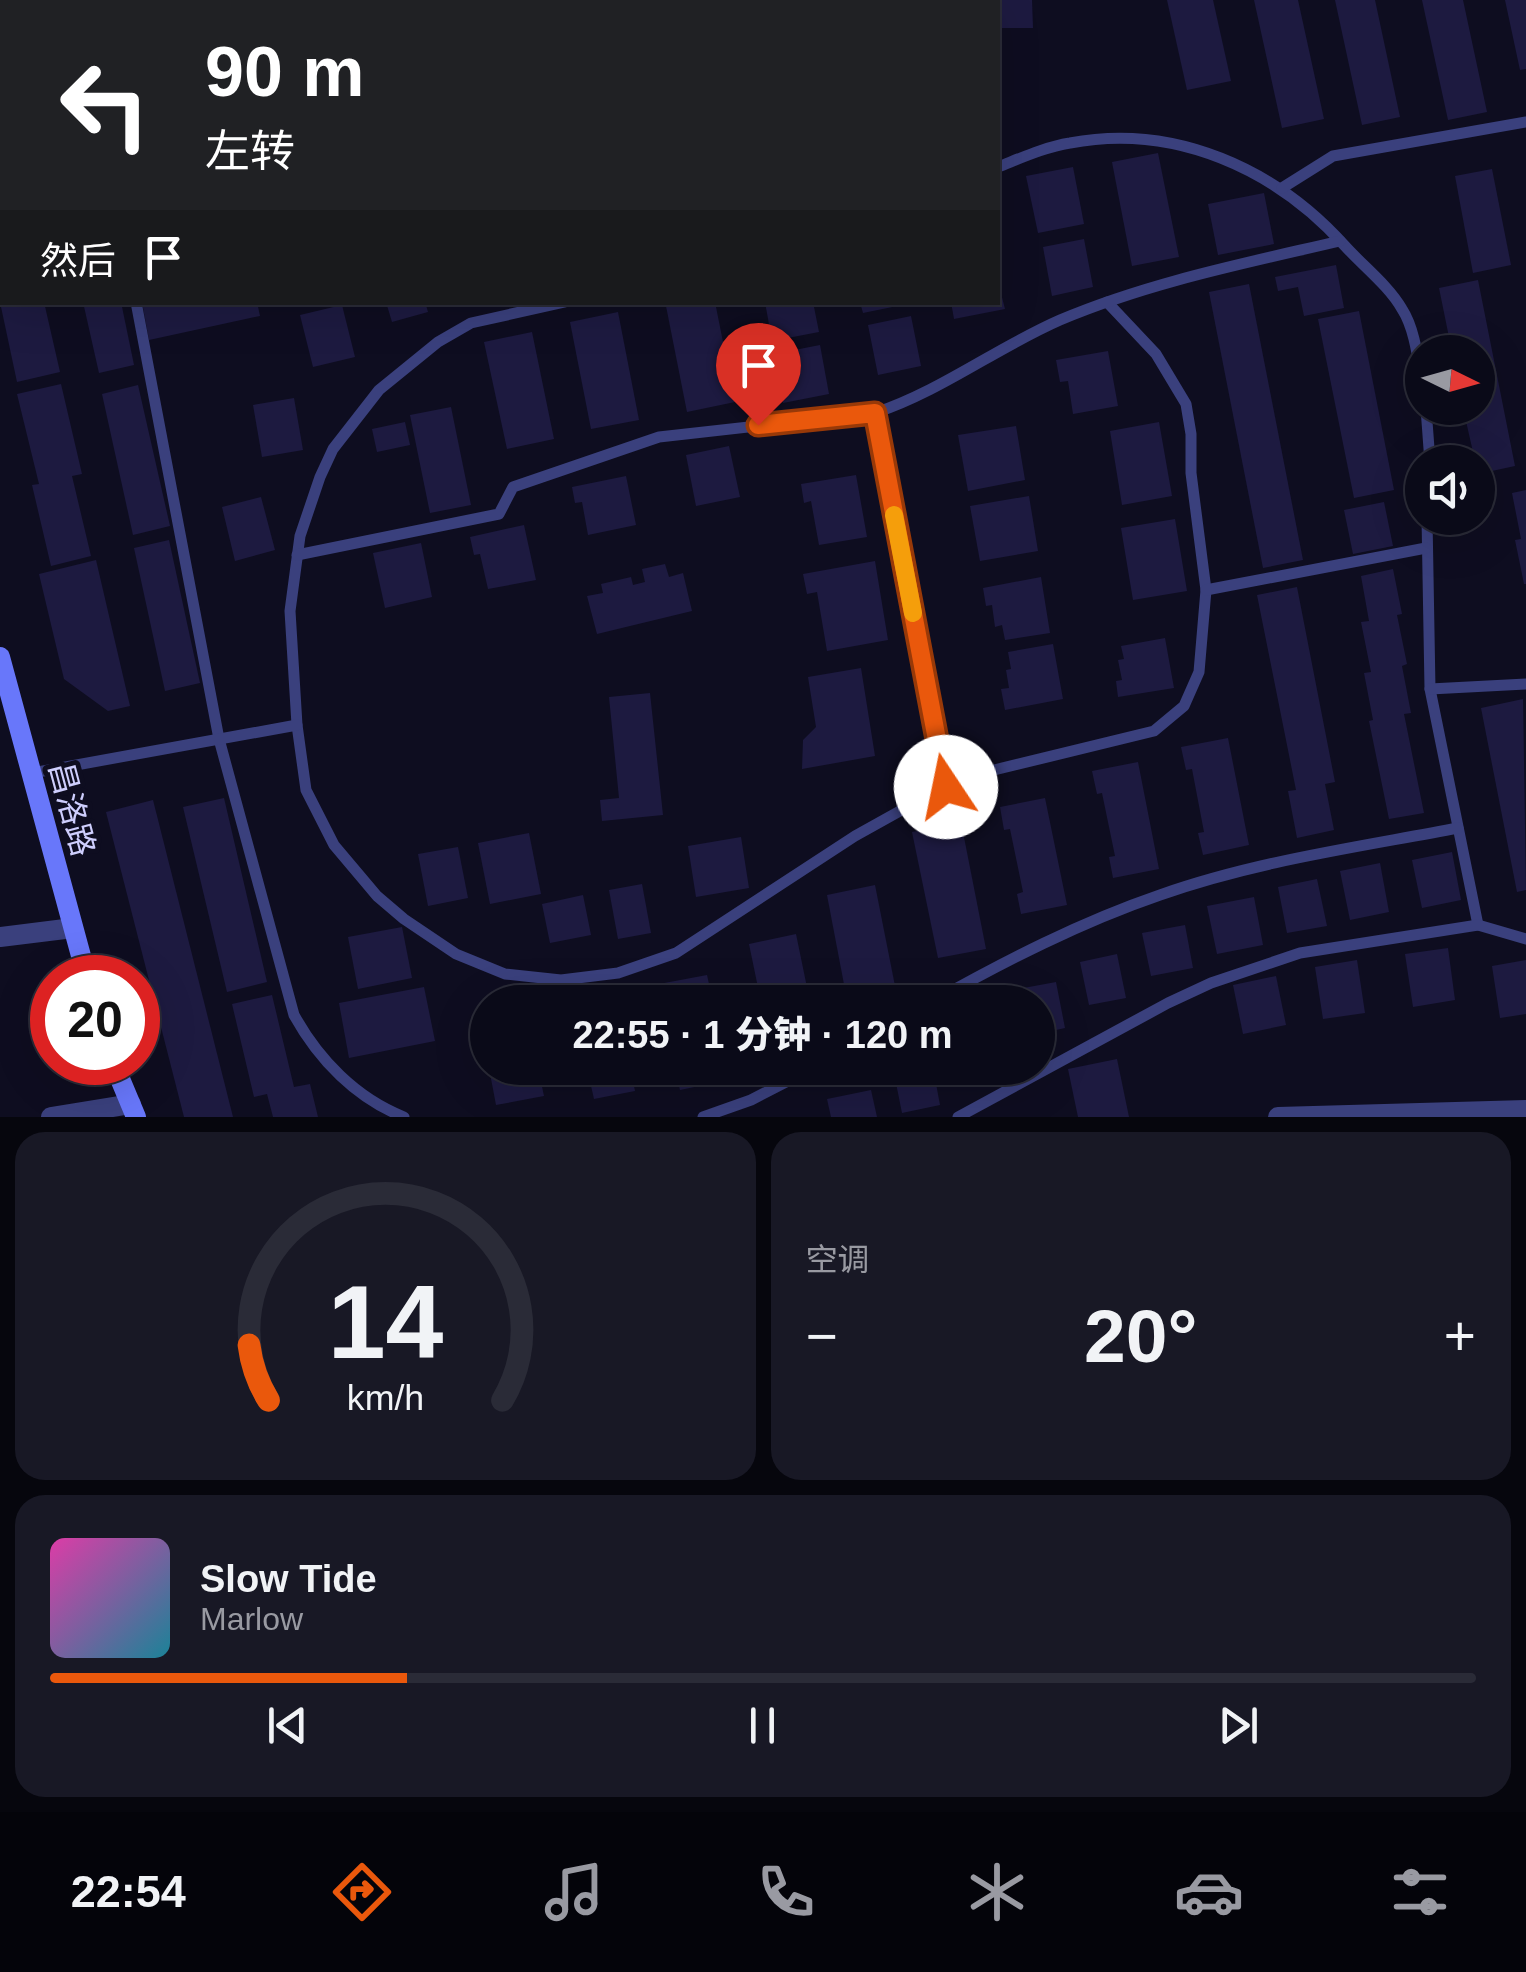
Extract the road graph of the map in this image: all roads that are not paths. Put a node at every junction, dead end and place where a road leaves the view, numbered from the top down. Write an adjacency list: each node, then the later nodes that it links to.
1 (1526, 122): 3 (lane)
2 (1000, 165): 3 (lane)
3 (1282, 188): 4 (lane)
4 (1340, 241): 5 (lane); 8 (lane)
5 (1108, 302): 9 (lane); 13 (lane)
6 (137, 305): 19 (lane)
7 (552, 305): 12 (lane)
8 (1409, 335)
9 (875, 413): 12 (lane); 21 (lane)
10 (1426, 535): 11 (lane)
11 (1426, 548): 13 (lane); 17 (lane)
12 (297, 555): 18 (lane)
13 (1206, 590): 21 (lane)
14 (0, 657): 15 (street, 昌洛路)
15 (4, 684): 20 (street, 昌洛路)
16 (1526, 684): 17 (lane)
17 (1430, 689): 22 (lane)
18 (297, 725): 19 (lane); 21 (lane)
19 (219, 739): 20 (lane); 34 (lane)
20 (32, 773): 24 (street, 昌洛路)
21 (946, 787)
22 (1458, 828): 23 (lane); 28 (lane)
23 (1478, 926): 26 (lane); 36 (lane)
24 (73, 928): 25 (street); 27 (street, 昌洛路)
25 (0, 938)
26 (1526, 938)
27 (81, 955)
28 (965, 985)
29 (123, 1085): 32 (street)
30 (780, 1085): 35 (lane)
31 (1526, 1110): 37 (street)
32 (134, 1111): 33 (street)
33 (51, 1117)
34 (404, 1117)
35 (703, 1117)
36 (958, 1117)
37 (1278, 1117)

